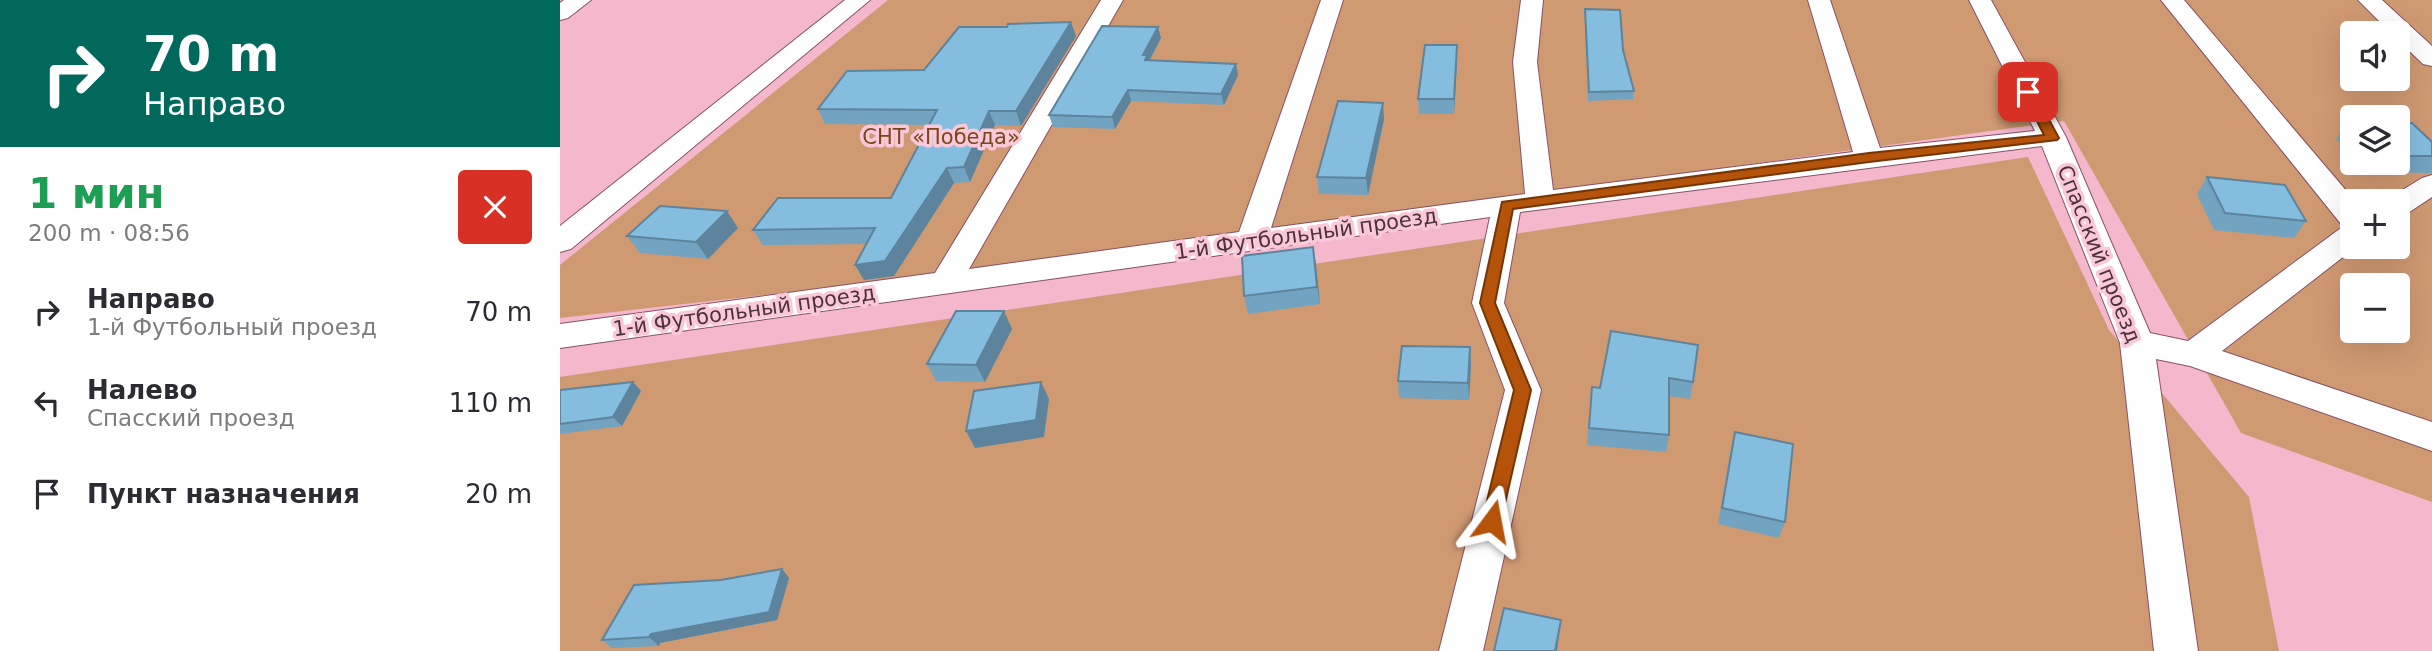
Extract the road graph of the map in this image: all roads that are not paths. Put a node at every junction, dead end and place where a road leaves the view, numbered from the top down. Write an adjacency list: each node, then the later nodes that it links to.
1 (580, 0): 10 (street)
2 (859, 0): 18 (street)
3 (1112, 0): 21 (street)
4 (1332, 0): 19 (street)
5 (1532, 0): 16 (street)
6 (1819, 0): 13 (street)
7 (1980, 0): 12 (street, Спасский проезд)
8 (2172, 0): 17 (street)
9 (2369, 0): 11 (street)
10 (560, 13)
11 (2432, 59)
12 (2052, 138): 13 (street, 1-й Футбольный проезд); 23 (street, Спасский проезд)
13 (1869, 158): 16 (street, 1-й Футбольный проезд)
14 (2432, 184): 15 (street)
15 (2410, 198)
16 (1523, 203): 19 (street, 1-й Футбольный проезд); 26 (street)
17 (2340, 203)
18 (560, 242)
19 (1251, 242): 21 (street, 1-й Футбольный проезд)
20 (2340, 244): 24 (street)
21 (944, 284): 22 (street, 1-й Футбольный проезд)
22 (560, 336)
23 (2137, 343): 24 (street); 27 (street, Спасский проезд)
24 (2194, 354): 25 (street)
25 (2432, 437)
26 (1461, 651)
27 (2176, 651)

